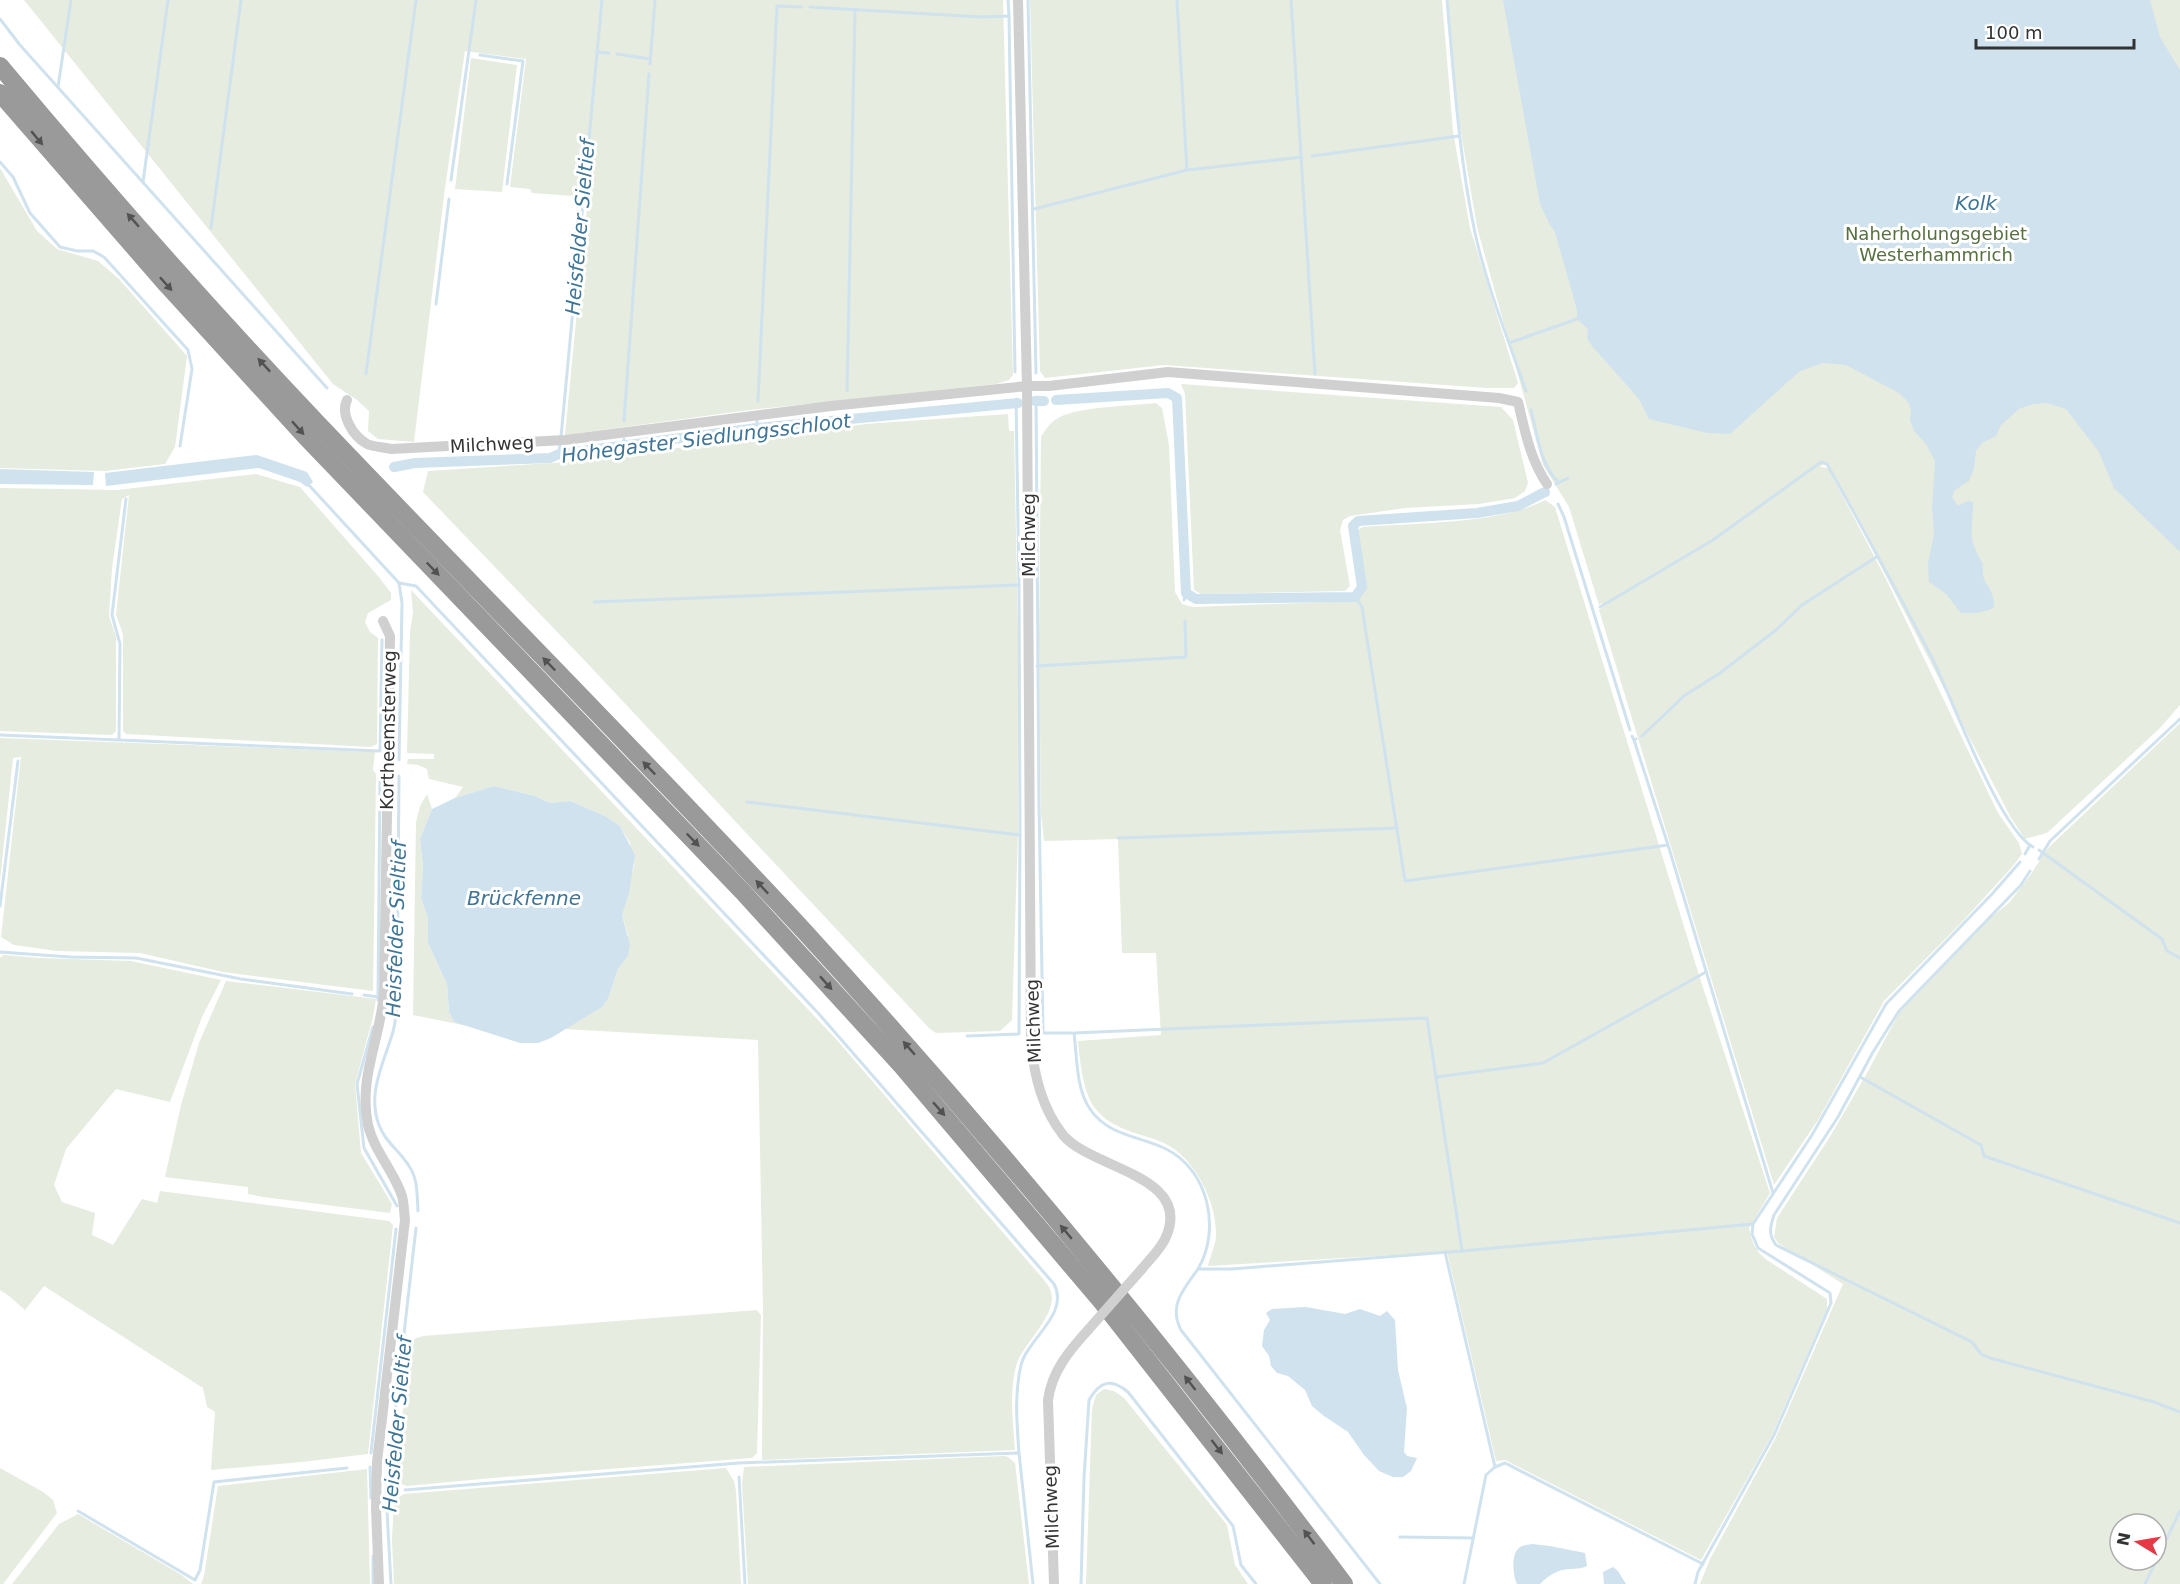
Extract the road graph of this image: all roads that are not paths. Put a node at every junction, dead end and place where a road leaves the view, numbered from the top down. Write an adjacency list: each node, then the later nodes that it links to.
1 (1018, 0): 4 (street, Milchweg)
2 (0, 66): 11 (highway, one-way to 2)
3 (0, 93): 10 (highway, one-way to 10)
4 (1026, 386): 5 (street, Milchweg); 6 (street); 9 (street, Milchweg, bridge)
5 (347, 400)
6 (1547, 484)
7 (383, 621): 8 (street, Kortheemsterweg)
8 (379, 1584)
9 (1054, 1584)
10 (1323, 1584)
11 (1344, 1584)

